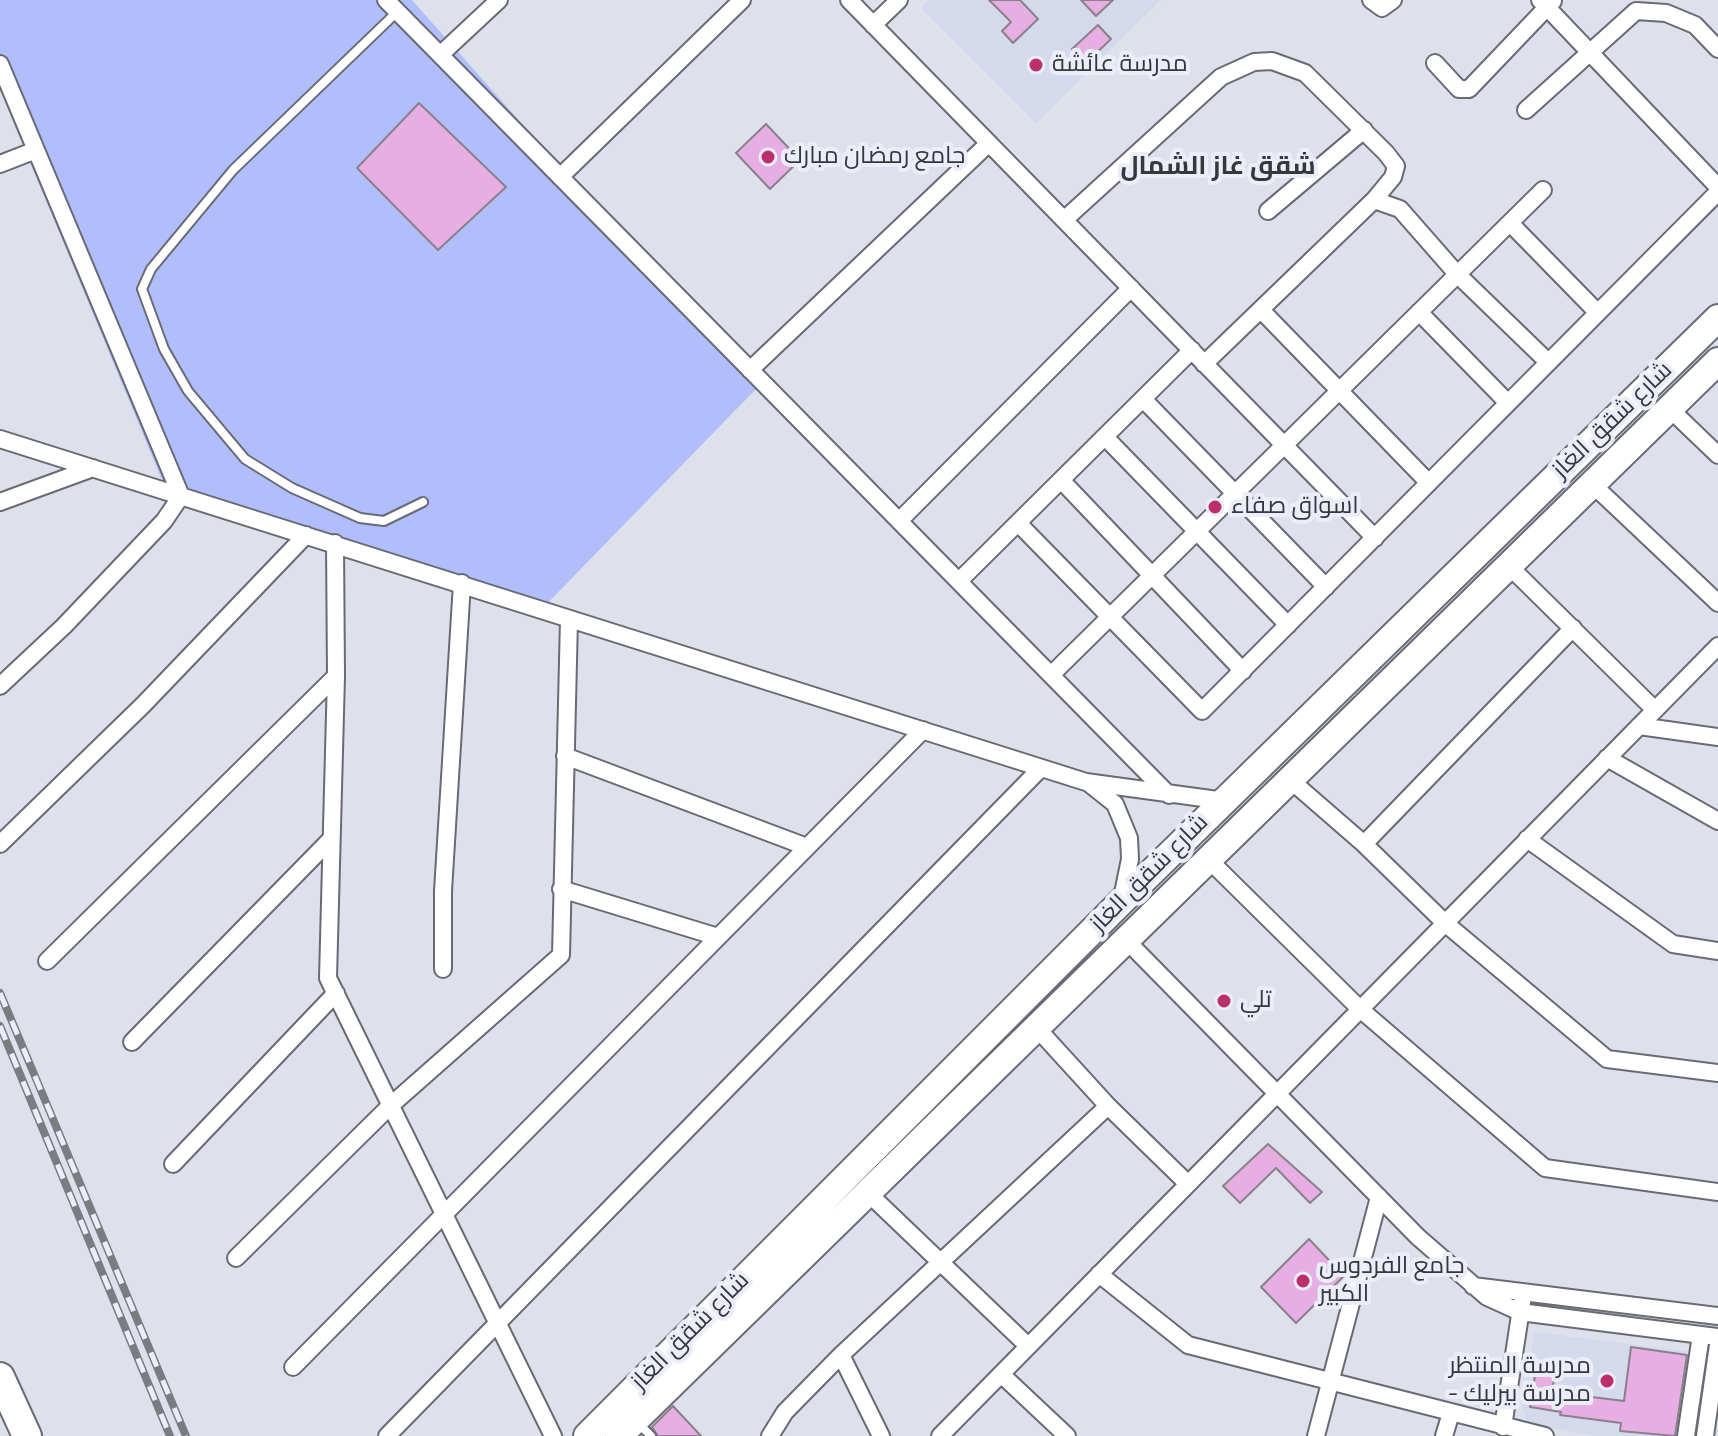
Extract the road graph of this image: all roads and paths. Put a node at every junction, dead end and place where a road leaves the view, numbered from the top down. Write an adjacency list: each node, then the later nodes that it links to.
1 (499, 0): 12 (street)
2 (742, 0): 20 (street)
3 (849, 0): 9 (street)
4 (899, 0): 9 (street)
5 (1371, 0): 6 (street)
6 (1393, 0)
7 (1547, 2): 11 (street); 13 (street)
8 (391, 6): 12 (street); 54 (lane)
9 (873, 25): 17 (street)
10 (1718, 49): 11 (street)
11 (1588, 53): 15 (street); 21 (street)
12 (440, 55): 20 (street)
13 (1435, 63)
14 (0, 64): 18 (street)
15 (1526, 110)
16 (1364, 130): 23 (street); 24 (street); 25 (street)
17 (989, 143): 25 (street); 38 (street)
18 (36, 150): 19 (street); 52 (street)
19 (0, 164)
20 (560, 177): 38 (street)
21 (1718, 189): 31 (street)
22 (1543, 190): 26 (street)
23 (1374, 200): 27 (street); 29 (street)
24 (1268, 211)
25 (1064, 220): 28 (street)
26 (1510, 223): 27 (street); 31 (street)
27 (1457, 274): 30 (street); 35 (street)
28 (1131, 288): 33 (street); 55 (street)
29 (1262, 311): 36 (street); 39 (street)
30 (1419, 312): 39 (street); 41 (street)
31 (1597, 312): 35 (street)
32 (1718, 318): 34 (main road, شارع شقق الغاز)
33 (1192, 350): 36 (street); 40 (street)
34 (1685, 350): 37 (main road); 87 (main road, شارع شقق الغاز)
35 (1548, 362): 41 (street)
36 (1204, 364): 45 (street)
37 (1713, 366): 42 (main road, شارع شقق الغاز)
38 (750, 370): 55 (street)
39 (1340, 389): 45 (street); 49 (street)
40 (1143, 399): 43 (street); 51 (street)
41 (1508, 403): 49 (street)
42 (1670, 409): 46 (street); 50 (main road, شارع شقق الغاز)
43 (1105, 437): 48 (street); 57 (street)
44 (0, 439): 47 (street)
45 (1284, 445): 51 (street); 59 (street)
46 (1718, 455)
47 (93, 468): 52 (street); 53 (street)
48 (1061, 480): 56 (street); 62 (street)
49 (1429, 483): 59 (street)
50 (1591, 483): 61 (main road, شارع شقق الغاز); 66 (street)
51 (1234, 494): 57 (street); 65 (street)
52 (181, 496): 58 (street); 76 (street)
53 (0, 502)
54 (423, 502)
55 (899, 521): 63 (street)
56 (1018, 523): 63 (street); 67 (street)
57 (1196, 531): 62 (street); 69 (street)
58 (306, 535): 60 (street); 91 (street)
59 (1375, 538): 65 (street)
60 (335, 543): 64 (street); 75 (street)
61 (1507, 564): 70 (street); 84 (main road, شارع شقق الغاز)
62 (1152, 575): 67 (street); 73 (street)
63 (959, 581): 74 (street)
64 (462, 583): 68 (street); 102 (street)
65 (1326, 587): 69 (street)
66 (1718, 603)
67 (1112, 615): 73 (street); 74 (street)
68 (569, 619): 79 (street); 81 (street)
69 (1288, 625): 73 (street)
70 (1573, 628): 77 (street); 92 (street)
71 (1718, 646): 72 (street)
72 (1710, 664): 77 (street)
73 (1243, 671)
74 (1051, 675): 86 (street)
75 (336, 676): 90 (street); 101 (street)
76 (0, 686)
77 (1655, 710): 78 (street)
78 (1639, 726): 80 (street); 82 (street)
79 (923, 730): 83 (street); 93 (street)
80 (1718, 737)
81 (565, 756): 93 (street); 95 (street)
82 (1607, 758): 88 (street); 89 (street)
83 (1041, 768): 85 (street); 125 (street)
84 (1288, 778): 92 (street); 94 (main road, شارع شقق الغاز)
85 (1086, 782): 86 (street); 96 (street)
86 (1169, 795): 87 (street)
87 (1225, 801): 96 (main road, شارع شقق الغاز)
88 (1718, 821)
89 (1527, 839): 97 (street); 100 (street)
90 (329, 841): 103 (street); 106 (street)
91 (0, 844)
92 (1364, 844): 97 (street)
93 (807, 847): 98 (street)
94 (1207, 858): 99 (main road, شارع شقق الغاز); 104 (street)
95 (561, 889): 98 (street); 110 (street)
96 (1121, 902): 108 (main road, شارع شقق الغاز)
97 (1445, 923): 104 (street); 107 (street)
98 (718, 937): 117 (street)
99 (1124, 938): 105 (main road, شارع شقق الغاز); 109 (street)
100 (1718, 951)
101 (47, 961)
102 (443, 969)
103 (336, 993): 110 (street); 112 (street)
104 (1360, 1009): 109 (street); 115 (street)
105 (1035, 1026): 108 (main road, شارع شقق الغاز); 111 (street)
106 (132, 1042)
107 (1718, 1073)
108 (966, 1075): 114 (main road, شارع شقق الغاز); 140 (main road, شارع شقق الغاز)
109 (1277, 1094): 113 (street); 116 (street)
110 (390, 1106): 117 (street); 118 (street)
111 (1108, 1106): 113 (street); 119 (street)
112 (173, 1164)
113 (1188, 1184): 120 (street)
114 (866, 1191): 119 (street); 136 (main road, شارع شقق الغاز)
115 (1718, 1192)
116 (1379, 1197): 121 (street); 133 (street)
117 (444, 1215): 125 (street); 130 (street)
118 (236, 1258)
119 (941, 1263): 128 (street); 129 (street)
120 (1099, 1274): 128 (street); 133 (street)
121 (1472, 1286): 122 (street); 123 (street)
122 (1524, 1293): 123 (street); 124 (street)
123 (1520, 1312): 126 (street); 135 (street)
124 (1718, 1316)
125 (496, 1326): 138 (street); 139 (street)
126 (1710, 1336): 148 (street)
127 (1718, 1345): 149 (street)
128 (1028, 1346): 131 (street)
129 (841, 1355): 141 (street); 142 (street)
130 (293, 1367)
131 (1001, 1374): 143 (street); 144 (street)
132 (0, 1377): 137 (highway)
133 (1331, 1381): 134 (street); 145 (street)
134 (1451, 1413): 135 (street); 146 (street)
135 (1503, 1427): 147 (street)
136 (635, 1431)
137 (27, 1436)
138 (387, 1436)
139 (553, 1436)
140 (587, 1436)
141 (770, 1436)
142 (881, 1436)
143 (940, 1436)
144 (1067, 1436)
145 (1316, 1436)
146 (1444, 1436)
147 (1545, 1436)
148 (1686, 1436)
149 (1705, 1436)

